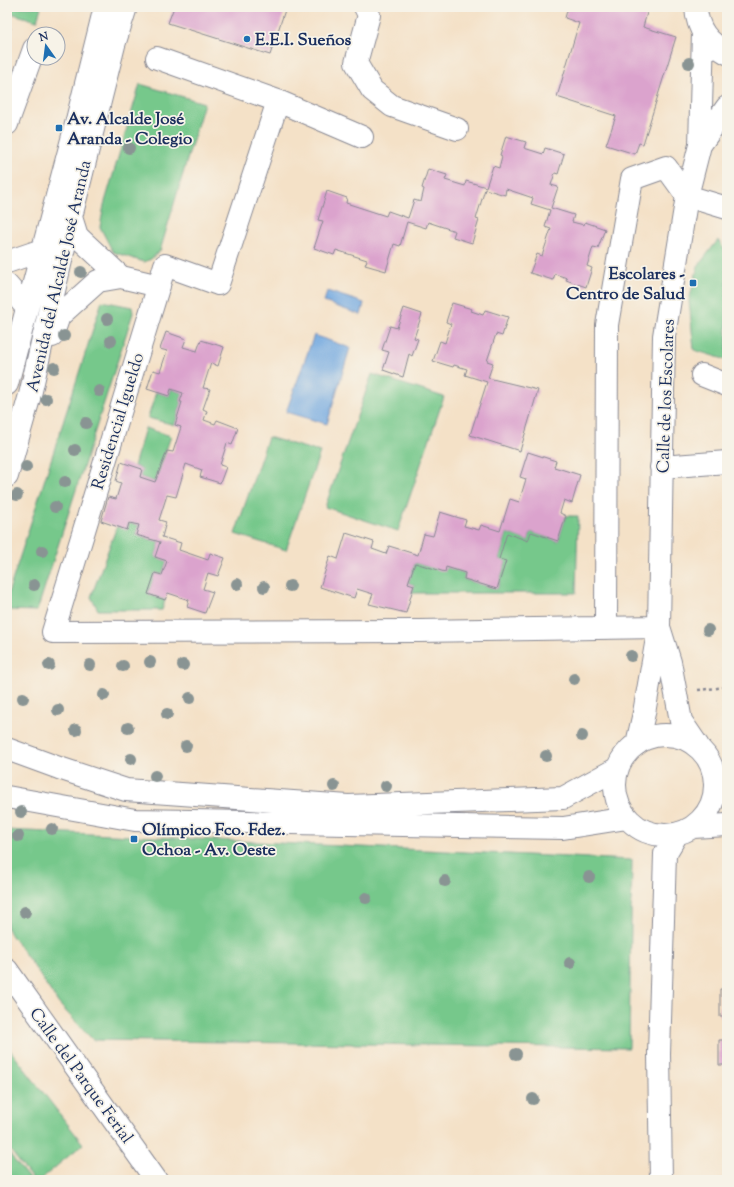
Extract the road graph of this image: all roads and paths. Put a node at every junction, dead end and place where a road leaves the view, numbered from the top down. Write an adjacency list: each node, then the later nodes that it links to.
1 (105, 7): 18 (street, Avenida del Alcalde José Aranda)
2 (126, 7): 17 (street, Avenida del Alcalde José Aranda)
3 (365, 7): 12 (street)
4 (696, 7): 5 (street)
5 (702, 32): 6 (street); 14 (street, Calle de los Escolares)
6 (727, 53)
7 (158, 58): 9 (street)
8 (28, 66): 11 (street)
9 (278, 101): 13 (street); 22 (street, Residencial Igueldo)
10 (727, 107): 14 (street, Calle de los Escolares)
11 (7, 124)
12 (457, 129)
13 (362, 137)
14 (700, 145): 15 (street, Calle de los Escolares)
15 (687, 196): 16 (street); 30 (street, Calle de los Escolares); 32 (street)
16 (727, 208)
17 (71, 217): 20 (street); 28 (street, Avenida del Alcalde José Aranda)
18 (42, 250): 19 (street); 23 (street, Avenida del Alcalde José Aranda)
19 (7, 262)
20 (120, 277): 22 (street); 28 (street)
21 (7, 285): 23 (street)
22 (159, 286): 32 (street, Residencial Igueldo)
23 (27, 308): 24 (street, Avenida del Alcalde José Aranda)
24 (13, 338): 26 (street, Avenida del Alcalde José Aranda)
25 (702, 375): 27 (street)
26 (7, 384)
27 (727, 385)
28 (30, 395): 31 (street, Avenida del Alcalde José Aranda)
29 (727, 462): 30 (street)
30 (661, 467): 33 (street, Calle de los Escolares)
31 (7, 476)
32 (606, 627): 33 (street)
33 (658, 627): 35 (street, Calle de los Escolares); 36 (street, Calle de los Escolares)
34 (727, 687): 35 (path)
35 (676, 693): 38 (street, Calle de los Escolares)
36 (637, 744): 38 (street); 39 (street)
37 (7, 749): 39 (street)
38 (700, 749): 40 (street)
39 (618, 768): 42 (street)
40 (721, 782): 44 (street)
41 (7, 797): 42 (street)
42 (627, 818): 44 (street)
43 (727, 825): 44 (street)
44 (685, 831): 47 (street)
45 (7, 970): 46 (street, Calle del Parque Ferial)
46 (156, 1180)
47 (661, 1180)

